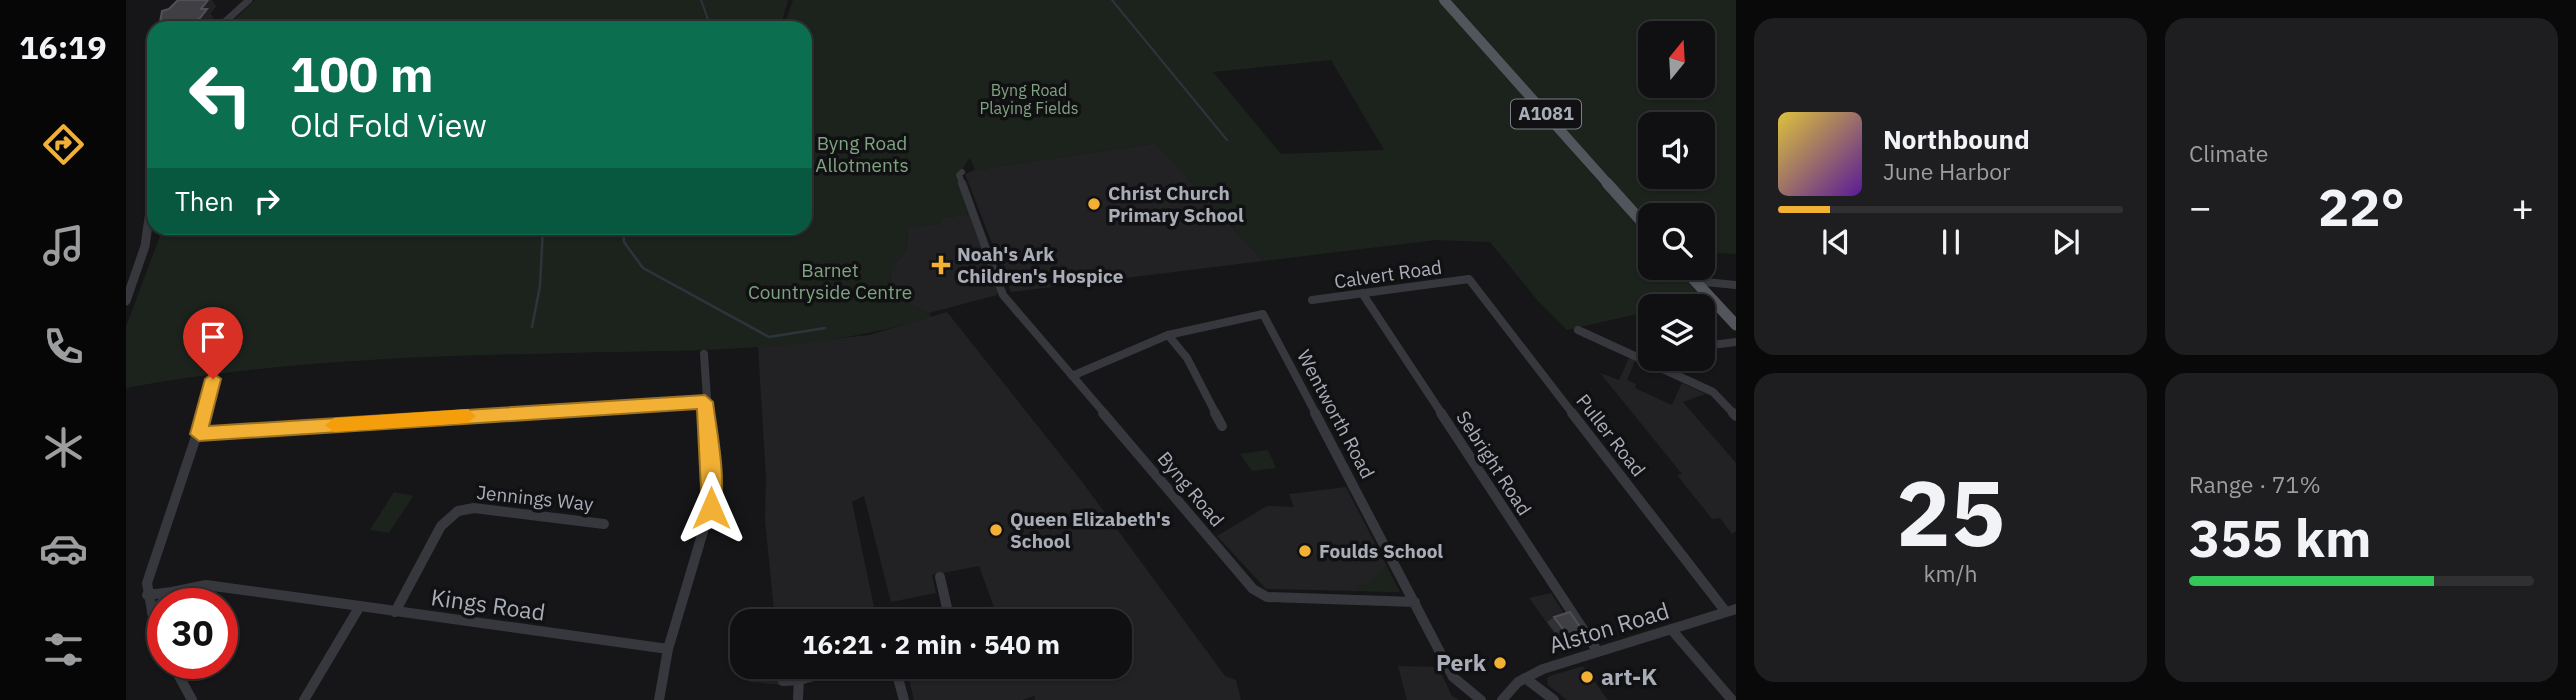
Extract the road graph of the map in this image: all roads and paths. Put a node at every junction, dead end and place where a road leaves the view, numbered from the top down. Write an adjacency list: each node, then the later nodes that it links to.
1 (249, 0): 3 (street)
2 (1444, 0): 5 (main road, A1081)
3 (226, 21)
4 (962, 172): 21 (street, Byng Road)
5 (1638, 218)
6 (147, 232): 12 (street)
7 (1469, 279): 10 (street, Calvert Road); 36 (street, Puller Road)
8 (1695, 281): 9 (street); 13 (main road)
9 (1736, 285)
10 (1362, 293): 11 (street, Calvert Road); 40 (street, Sebright Road)
11 (1312, 300)
12 (126, 301)
13 (1736, 325)
14 (1578, 330): 19 (street)
15 (1168, 335): 21 (street, Wentworth Road); 25 (street); 33 (street, Wentworth Road)
16 (1736, 342): 17 (street)
17 (1715, 345)
18 (704, 354): 23 (street)
19 (1638, 357)
20 (1668, 371): 24 (street)
21 (1072, 376): 33 (street, Byng Road)
22 (213, 379): 26 (street)
23 (705, 402): 26 (street); 39 (street)
24 (1736, 416)
25 (1222, 426)
26 (199, 434): 32 (street)
27 (604, 524): 37 (street, Jennings Way)
28 (940, 577): 35 (street)
29 (197, 588): 30 (street, Kings Road)
30 (236, 588)
31 (238, 588): 34 (street, Kings Road)
32 (147, 595)
33 (1415, 602): 52 (street, Wentworth Road)
34 (360, 606): 37 (street, Kings Road); 49 (street)
35 (947, 609)
36 (1731, 610): 38 (street, Alston Road)
37 (395, 612): 39 (street, Kings Road)
38 (1671, 629): 40 (street, Alston Road); 55 (street)
39 (668, 649): 50 (street)
40 (1598, 652): 41 (street, Alston Road)
41 (1525, 678): 53 (street, Alston Road); 54 (street)
42 (181, 679): 48 (street)
43 (803, 679): 45 (street)
44 (898, 679): 51 (street)
45 (799, 680): 46 (street); 47 (street)
46 (783, 681)
47 (798, 698)
48 (192, 700)
49 (304, 700)
50 (659, 700)
51 (904, 700)
52 (1481, 700)
53 (1502, 700)
54 (1554, 700)
55 (1732, 700)

